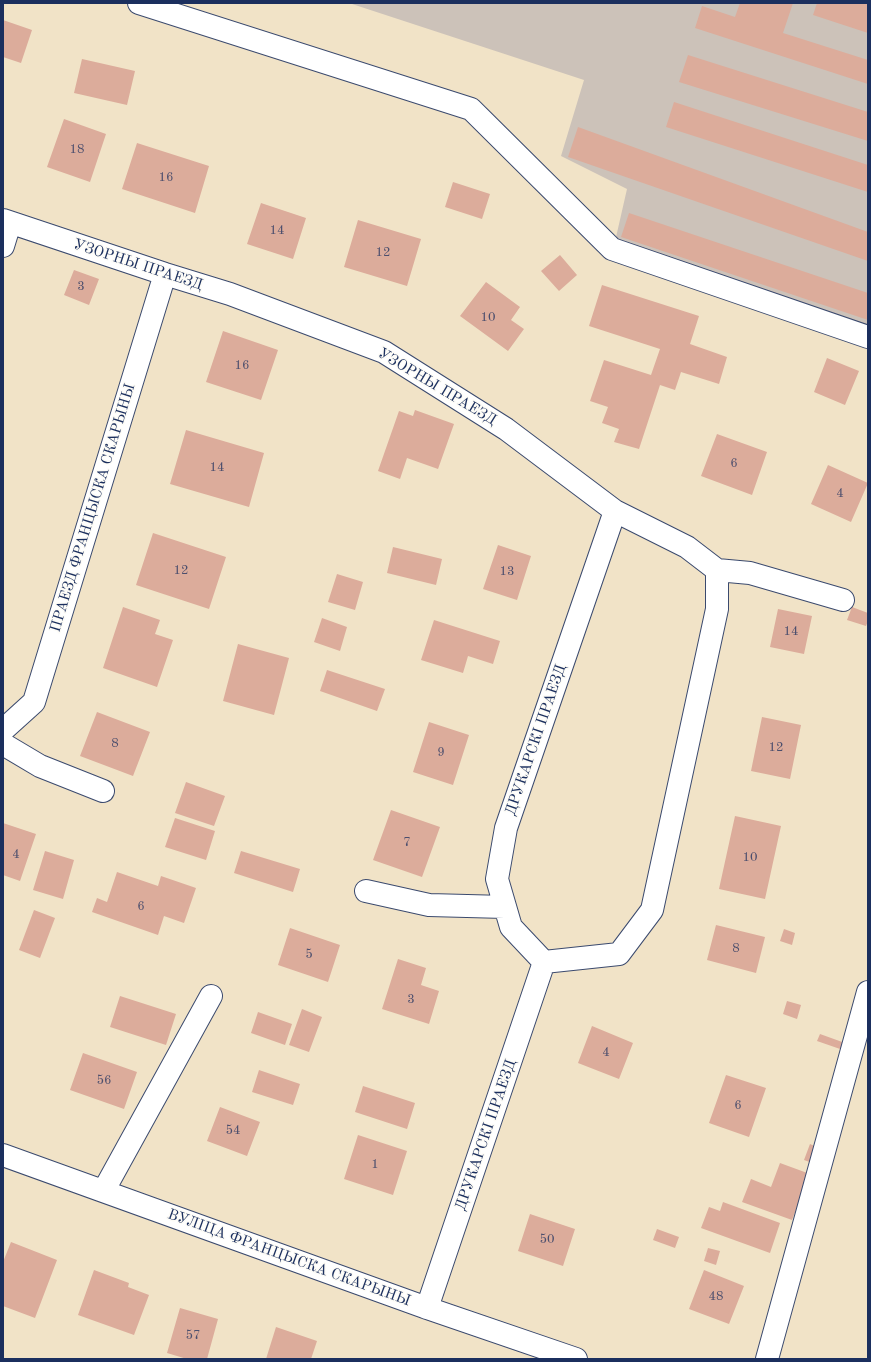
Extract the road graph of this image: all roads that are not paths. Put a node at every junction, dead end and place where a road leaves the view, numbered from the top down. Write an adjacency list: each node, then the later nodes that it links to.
1 (139, 3): 5 (street)
2 (7, 222): 3 (street); 4 (street, УЗОРНЫ ПРАЕЗД)
3 (3, 246)
4 (165, 274): 6 (street, УЗОРНЫ ПРАЕЗД); 9 (street, ПРАЕЗД ФРАНЦЫСКА СКАРЫНЫ)
5 (868, 337)
6 (615, 511): 7 (street, УЗОРНЫ ПРАЕЗД); 13 (street, ДРУКАРСКІ ПРАЕЗД)
7 (717, 570): 8 (street); 14 (street)
8 (843, 600)
9 (3, 730)
10 (3, 744): 11 (street)
11 (103, 791)
12 (366, 891): 13 (street)
13 (505, 907): 14 (street, ДРУКАРСКІ ПРАЕЗД)
14 (544, 962): 19 (street, ДРУКАРСКІ ПРАЕЗД)
15 (868, 992): 21 (street)
16 (211, 996): 18 (street)
17 (3, 1155): 18 (street, ВУЛІЦА ФРАНЦЫСКА СКАРЫНЫ)
18 (104, 1190): 19 (street, ВУЛІЦА ФРАНЦЫСКА СКАРЫНЫ)
19 (427, 1308): 20 (street, ВУЛІЦА ФРАНЦЫСКА СКАРЫНЫ)
20 (576, 1359)
21 (767, 1359)

